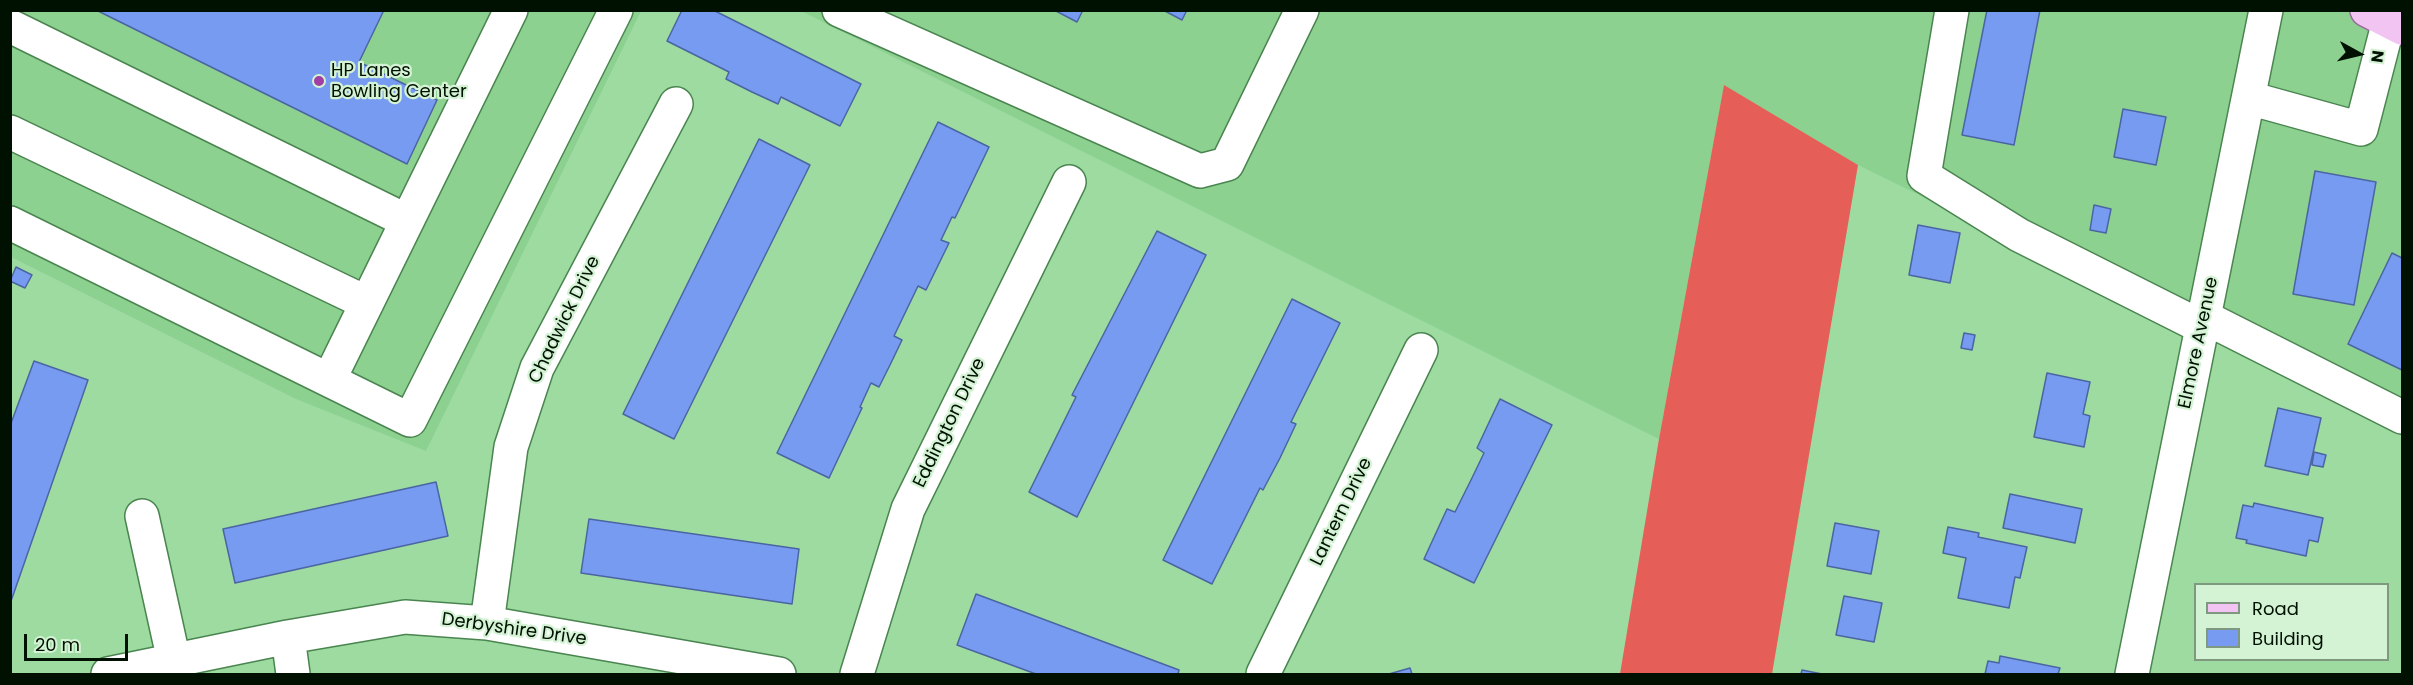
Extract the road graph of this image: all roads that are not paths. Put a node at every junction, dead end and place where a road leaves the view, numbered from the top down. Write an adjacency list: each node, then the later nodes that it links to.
1 (511, 10): 13 (street)
2 (616, 10): 18 (street)
3 (839, 10): 4 (street)
4 (1302, 10)
5 (1952, 10): 16 (street)
6 (2266, 10): 9 (street, Elmore Avenue)
7 (2386, 20): 9 (street)
8 (10, 26): 13 (street)
9 (2249, 98): 16 (street, Elmore Avenue)
10 (676, 104): 21 (street, Chadwick Drive)
11 (10, 132): 15 (street)
12 (1069, 182): 27 (street, Eddington Drive)
13 (407, 221): 15 (street)
14 (10, 223): 18 (street)
15 (367, 303): 18 (street)
16 (2203, 322): 19 (street); 29 (street, Elmore Avenue)
17 (1421, 350): 28 (street, Lantern Drive)
18 (329, 380)
19 (2403, 417)
20 (142, 516): 23 (street)
21 (487, 623): 22 (street, Derbyshire Drive); 26 (street, Derbyshire Drive)
22 (288, 637): 23 (street, Derbyshire Drive); 25 (street)
23 (174, 661): 24 (street, Derbyshire Drive)
24 (108, 675)
25 (293, 675)
26 (779, 675)
27 (857, 675)
28 (1263, 675)
29 (2132, 675)

